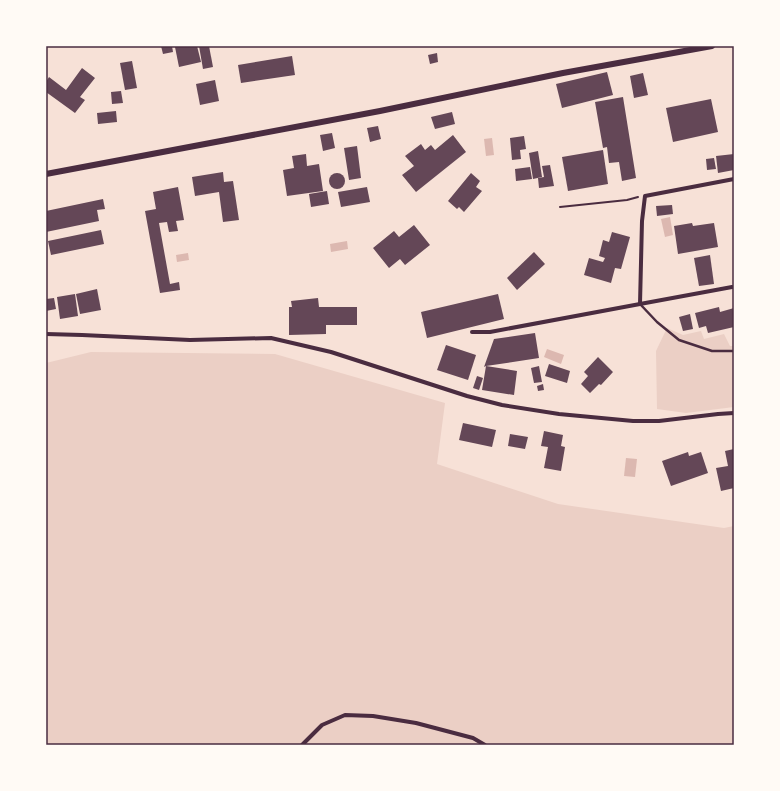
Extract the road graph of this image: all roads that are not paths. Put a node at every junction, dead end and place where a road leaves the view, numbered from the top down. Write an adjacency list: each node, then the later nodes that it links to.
1 (712, 46): 2 (street)
2 (46, 174)
3 (734, 179): 5 (street)
4 (732, 287): 5 (street)
5 (640, 304): 6 (street); 8 (lane)
6 (472, 332)
7 (46, 334): 9 (street)
8 (734, 351)
9 (734, 412)
10 (302, 745): 11 (street)
11 (485, 745)

